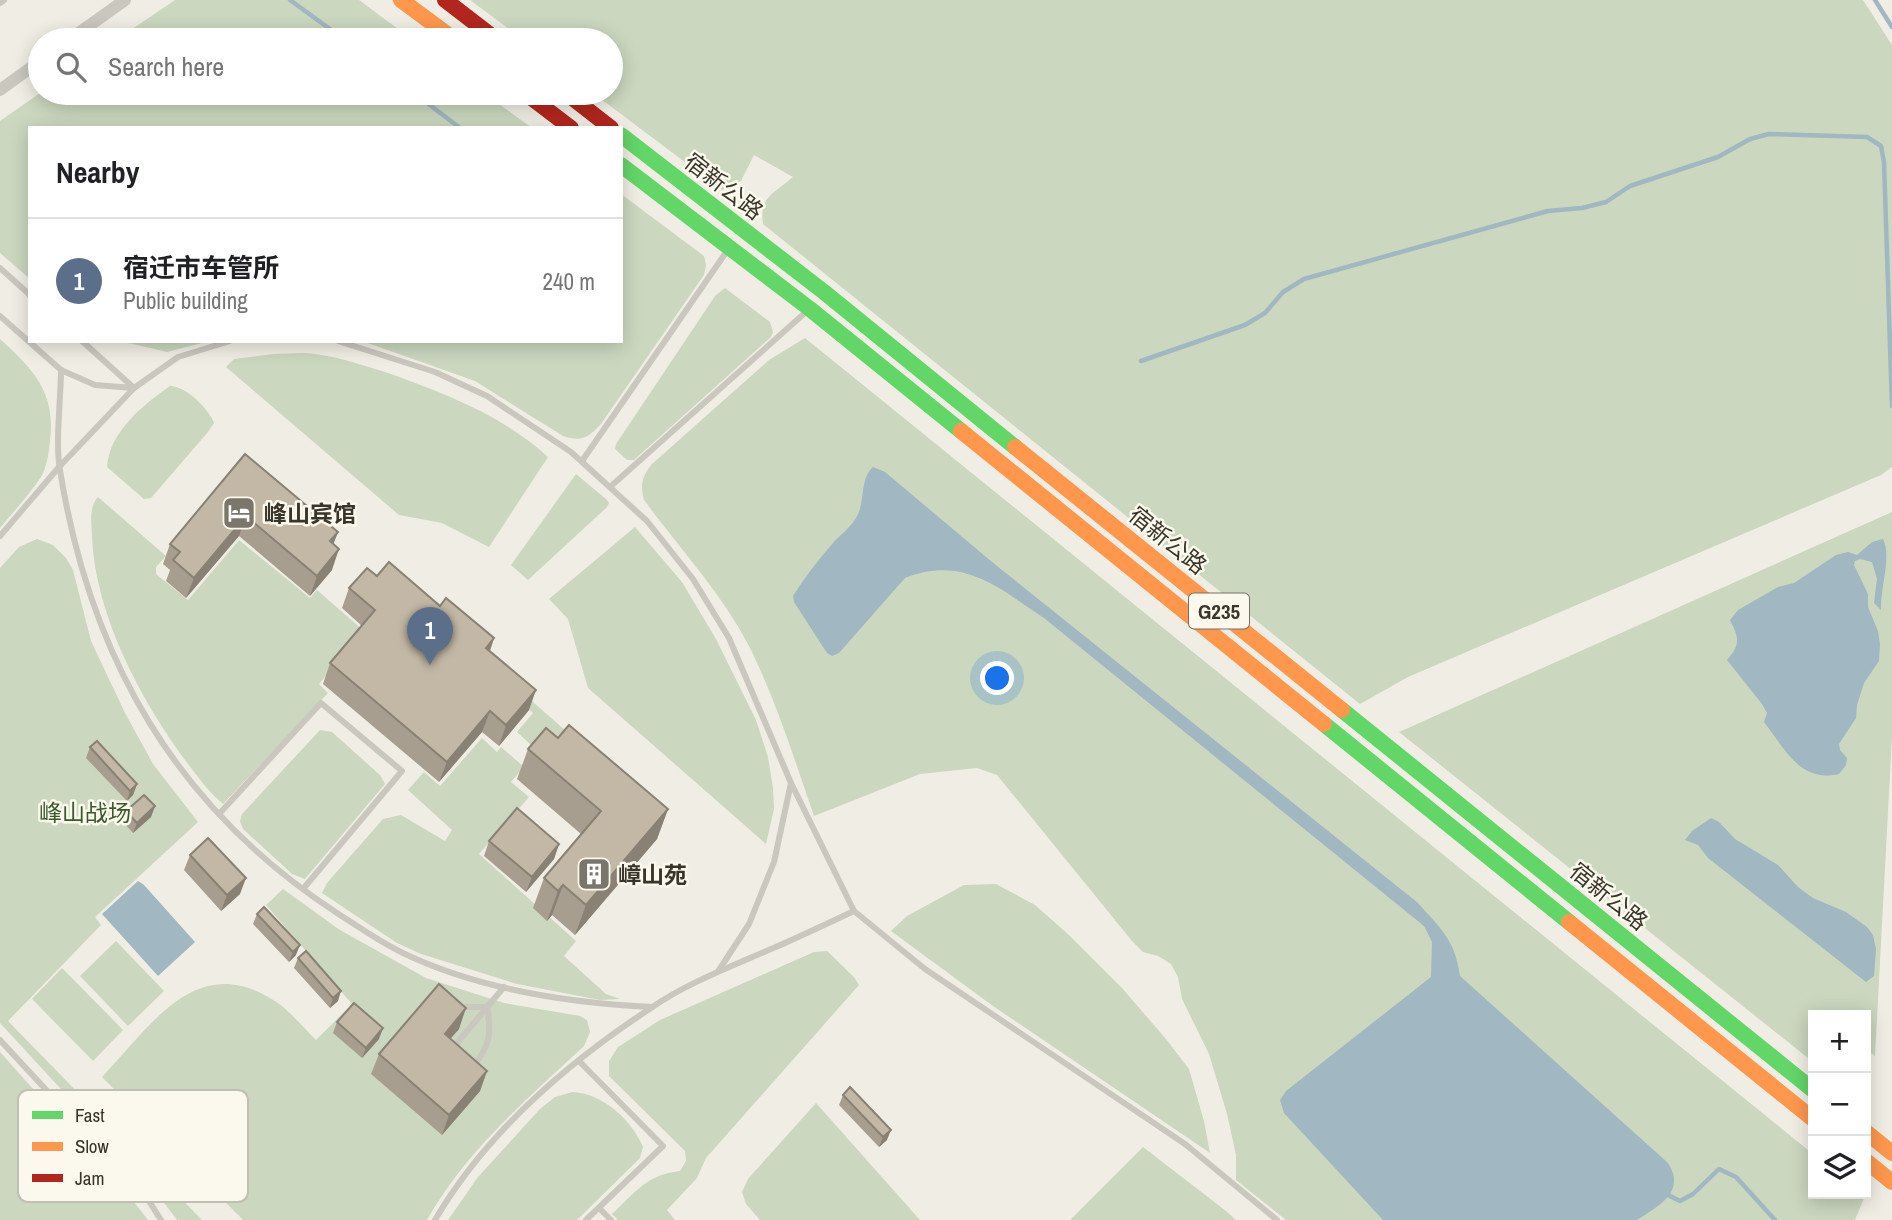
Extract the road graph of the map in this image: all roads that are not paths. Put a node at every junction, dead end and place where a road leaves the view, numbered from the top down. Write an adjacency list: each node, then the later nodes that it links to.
1 (5, 0): 5 (lane)
2 (125, 0): 6 (street)
3 (401, 0): 7 (highway)
4 (445, 0): 8 (highway)
5 (0, 3)
6 (86, 28)
7 (439, 28)
8 (481, 28)
9 (28, 69): 10 (street)
10 (0, 89)
11 (541, 105): 13 (highway)
12 (581, 105): 14 (highway)
13 (569, 126)
14 (608, 126)
15 (623, 137): 46 (highway, 宿新公路 / G235)
16 (623, 167): 17 (highway, 宿新公路 / G235)
17 (730, 247): 20 (highway, 宿新公路 / G235); 29 (lane)
18 (0, 268): 19 (lane)
19 (28, 293)
20 (810, 309): 31 (lane); 48 (highway, 宿新公路 / G235)
21 (0, 316): 22 (lane)
22 (28, 341)
23 (30, 343): 27 (lane)
24 (84, 343): 28 (lane)
25 (224, 343): 28 (lane)
26 (344, 343): 29 (lane)
27 (61, 370): 28 (lane); 30 (lane)
28 (134, 388): 30 (lane)
29 (582, 461): 31 (lane)
30 (59, 467): 32 (lane); 34 (lane)
31 (610, 487): 33 (lane)
32 (0, 536)
33 (791, 783): 36 (lane); 37 (lane)
34 (219, 814): 35 (lane); 35 (lane)
35 (303, 889): 38 (lane)
36 (853, 911): 37 (lane); 59 (lane)
37 (718, 972): 40 (lane)
38 (504, 987): 39 (lane); 40 (lane)
39 (487, 1007): 41 (lane); 43 (lane); 45 (lane)
40 (652, 1007): 44 (lane)
41 (450, 1009)
42 (0, 1040): 47 (lane)
43 (448, 1054)
44 (579, 1061): 54 (lane); 56 (lane)
45 (468, 1074)
46 (1808, 1086)
47 (46, 1090)
48 (1808, 1115)
49 (1871, 1136): 50 (highway)
50 (1892, 1153)
51 (1871, 1165): 52 (highway)
52 (1892, 1182)
53 (150, 1202): 55 (lane)
54 (599, 1208): 57 (lane); 58 (lane)
55 (161, 1220)
56 (435, 1220)
57 (586, 1220)
58 (611, 1220)
59 (1277, 1220)

